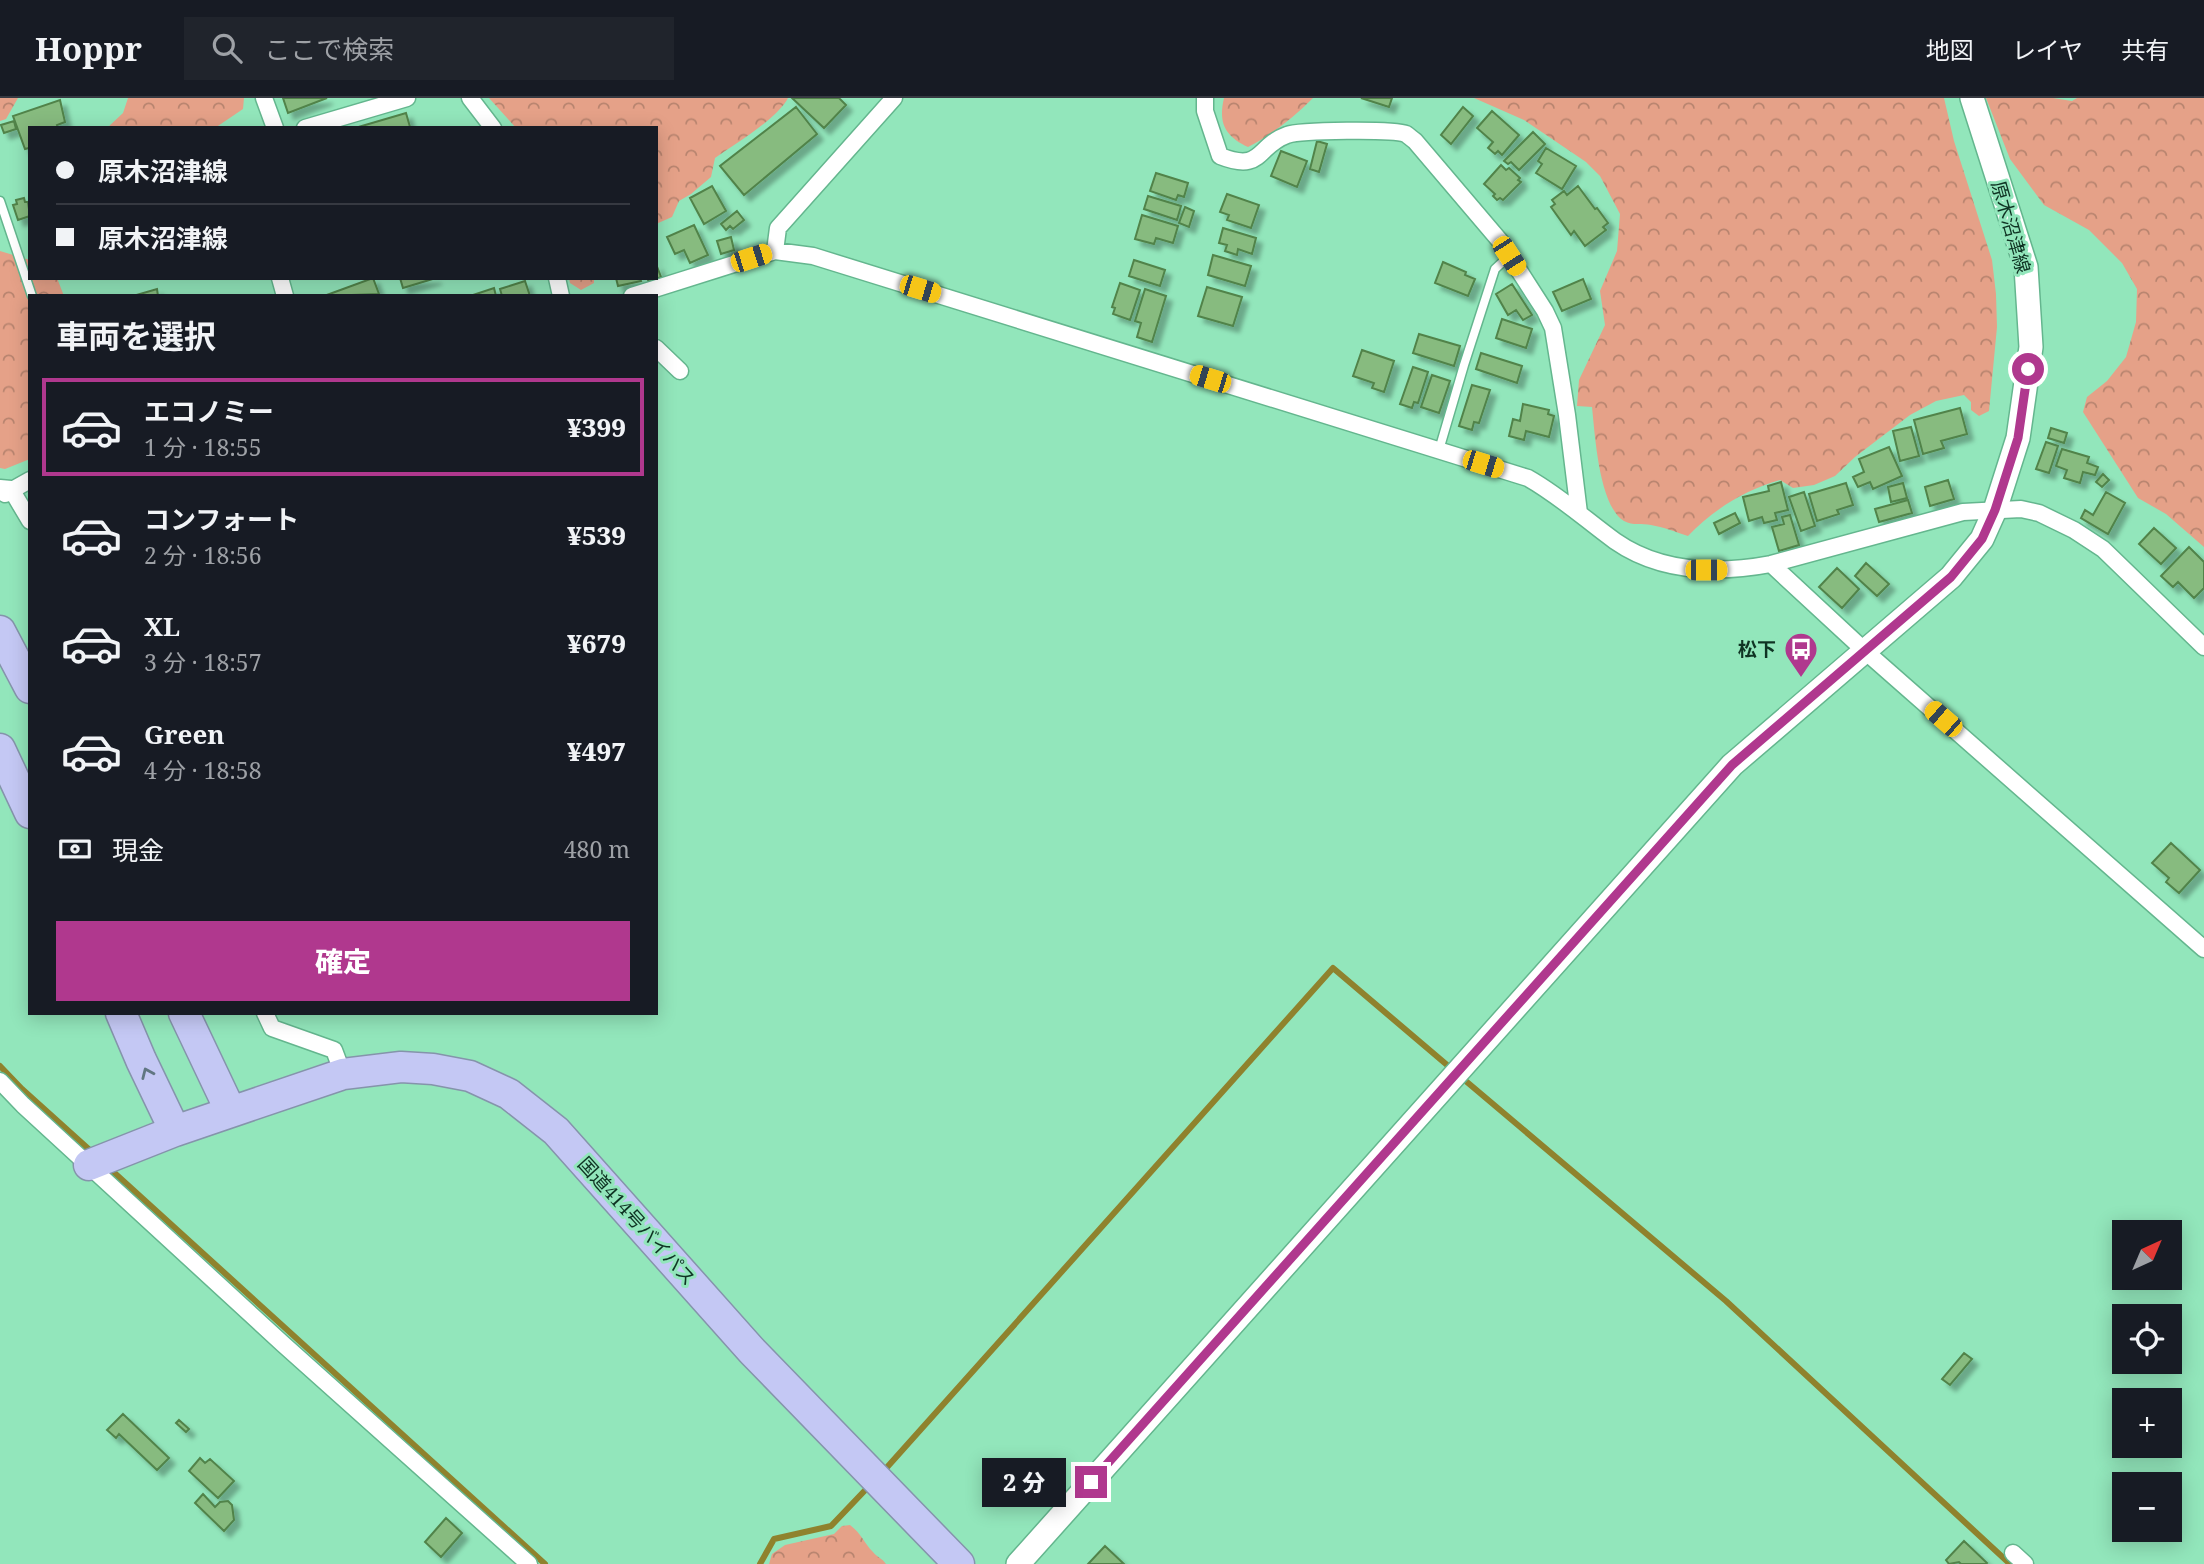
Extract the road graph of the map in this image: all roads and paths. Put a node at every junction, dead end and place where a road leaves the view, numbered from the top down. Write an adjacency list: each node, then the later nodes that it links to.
1 (264, 98): 7 (street)
2 (407, 98): 8 (street)
3 (470, 98): 9 (street)
4 (894, 98): 11 (street)
5 (1205, 98): 12 (street)
6 (1972, 98): 20 (main road, 原木沼津線)
7 (274, 126)
8 (312, 126)
9 (491, 126)
10 (0, 201): 13 (lane)
11 (775, 251): 14 (street); 17 (street)
12 (1509, 256): 17 (lane); 21 (street)
13 (31, 294)
14 (638, 294)
15 (658, 350): 16 (street)
16 (680, 371)
17 (1439, 450): 21 (street)
18 (28, 481): 19 (street)
19 (4, 492): 22 (street)
20 (1995, 510): 23 (street); 25 (street); 26 (main road, 原木沼津線)
21 (1579, 513): 23 (street)
22 (28, 519)
23 (1771, 564): 26 (street)
24 (0, 631): 27 (highway)
25 (2204, 647)
26 (1865, 651): 30 (street); 41 (main road, 原木沼津線)
27 (28, 684)
28 (0, 749): 29 (highway)
29 (28, 809)
30 (2204, 949)
31 (122, 1015): 37 (highway, one-way to 31)
32 (185, 1015): 36 (highway)
33 (266, 1015): 34 (street)
34 (343, 1074): 36 (highway, 国道414号バイパス); 40 (highway, 国道414号バイパス)
35 (0, 1081): 38 (street)
36 (231, 1112): 37 (highway, 国道414号バイパス)
37 (175, 1131): 38 (highway, 国道414号バイパス)
38 (89, 1165): 39 (street)
39 (530, 1564)
40 (959, 1564)
41 (1018, 1564)

